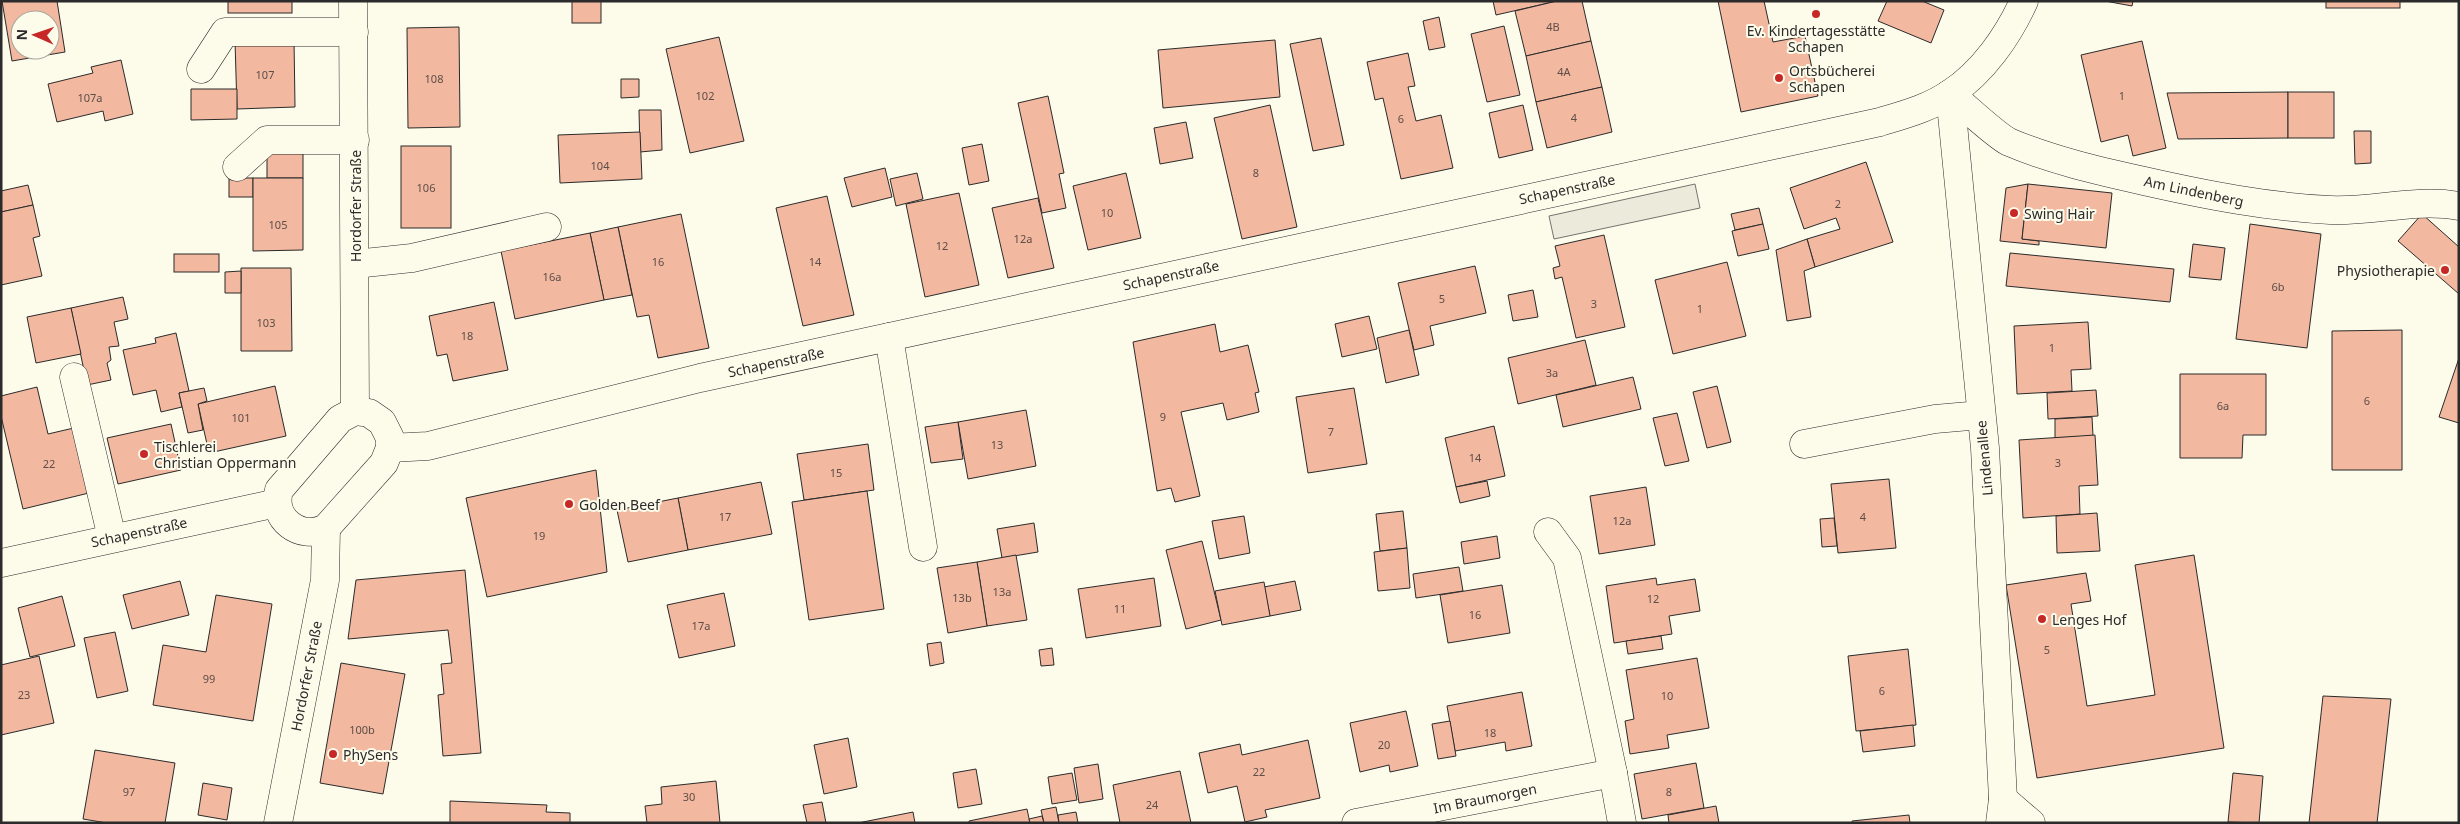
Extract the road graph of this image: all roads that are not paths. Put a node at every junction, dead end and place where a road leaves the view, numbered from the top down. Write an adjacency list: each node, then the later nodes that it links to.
1 (354, 1): 3 (street, Hordorfer Straße)
2 (2024, 1): 5 (street, Schapenstraße)
3 (354, 32): 4 (street); 6 (street, Hordorfer Straße)
4 (201, 69)
5 (1950, 94): 8 (street, Am Lindenberg); 11 (street, Schapenstraße); 14 (street, Lindenallee)
6 (355, 140): 7 (street); 10 (street, Hordorfer Straße)
7 (237, 167)
8 (2459, 206)
9 (547, 228): 10 (street)
10 (355, 264): 13 (street, Hordorfer Straße)
11 (890, 338): 16 (street, Schapenstraße); 21 (street)
12 (74, 377): 20 (street)
13 (355, 411): 16 (street); 17 (street)
14 (1981, 415): 15 (street); 24 (street, Lindenallee)
15 (1804, 444)
16 (390, 448): 18 (street)
17 (277, 503): 18 (street); 20 (street, Schapenstraße)
18 (326, 528): 25 (street, Hordorfer Straße)
19 (1548, 532): 23 (street)
20 (112, 538): 22 (street, Schapenstraße)
21 (923, 548)
22 (1, 563)
23 (1613, 773): 26 (street, Im Braumorgen); 27 (street)
24 (2001, 811): 28 (street)
25 (278, 823)
26 (1356, 823)
27 (1622, 823)
28 (2031, 823)

